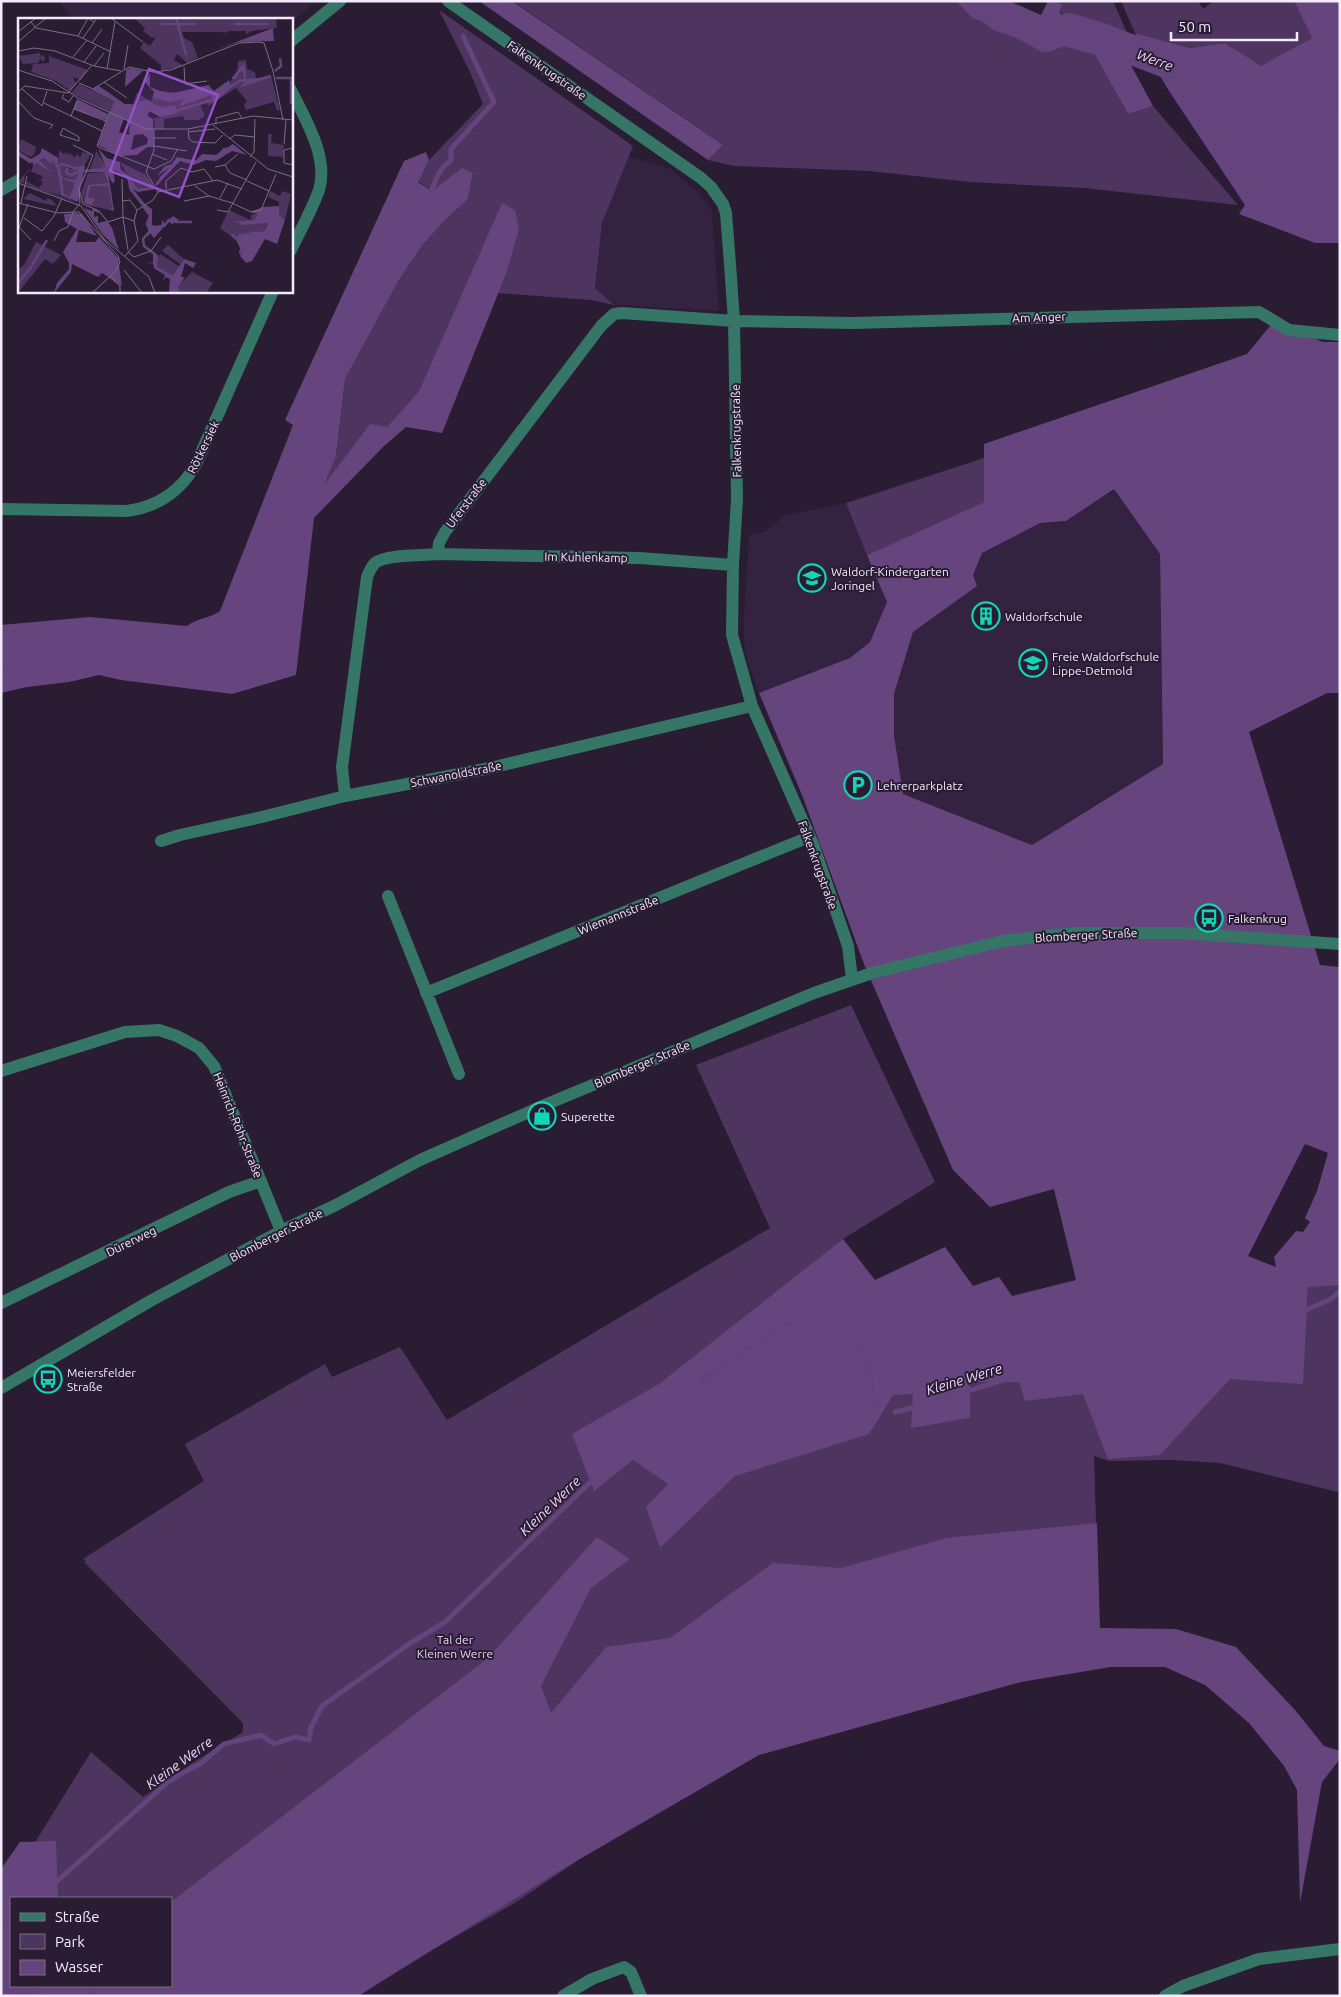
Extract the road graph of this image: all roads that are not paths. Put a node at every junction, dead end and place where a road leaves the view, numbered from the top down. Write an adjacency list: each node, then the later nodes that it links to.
1 (340, 1): 3 (street)
2 (448, 1): 9 (street, Falkenkrugstraße)
3 (292, 40)
4 (292, 92): 7 (street)
5 (18, 181): 6 (street)
6 (1, 190)
7 (292, 248)
8 (273, 292): 11 (street, Rötkersiek)
9 (734, 321): 10 (street, Am Anger); 12 (street, Uferstraße); 13 (street, Falkenkrugstraße)
10 (1340, 335)
11 (1, 509)
12 (438, 554): 13 (street, Im Kuhlenkamp); 15 (street)
13 (733, 566): 14 (street, Falkenkrugstraße)
14 (752, 706): 15 (street, Schwanoldstraße); 16 (street, Falkenkrugstraße)
15 (345, 796): 17 (street, Schwanoldstraße)
16 (809, 836): 20 (street, Falkenkrugstraße); 21 (street, Wiemannstraße)
17 (161, 841)
18 (388, 896): 21 (street)
19 (1340, 944): 20 (street, Blomberger Straße)
20 (852, 979): 25 (street, Blomberger Straße)
21 (426, 993): 23 (street)
22 (1, 1070): 24 (street, Heinrich-Röhr-Straße)
23 (459, 1074)
24 (261, 1180): 25 (street, Heinrich-Röhr-Straße); 26 (street, Dürerweg)
25 (282, 1231): 27 (street, Blomberger Straße)
26 (1, 1303)
27 (1, 1388)
28 (1340, 1949): 31 (street)
29 (563, 1996): 30 (street)
30 (641, 1996)
31 (1164, 1996)

